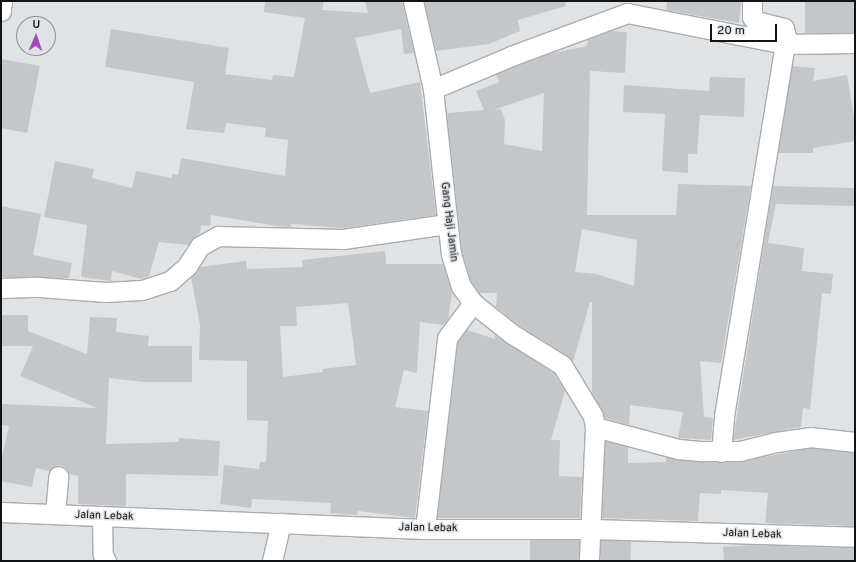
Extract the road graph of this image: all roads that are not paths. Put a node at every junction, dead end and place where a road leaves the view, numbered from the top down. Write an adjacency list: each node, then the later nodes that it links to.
1 (2, 1): 4 (street)
2 (413, 1): 7 (street, Gang Haji Jamin)
3 (752, 1): 6 (street)
4 (1, 11)
5 (855, 43): 6 (street)
6 (785, 44): 7 (street); 13 (street)
7 (433, 89): 8 (street, Gang Haji Jamin)
8 (447, 224): 9 (street); 10 (street, Gang Haji Jamin)
9 (1, 288)
10 (473, 302): 11 (street, Gang Haji Jamin); 19 (street)
11 (596, 427): 13 (street); 20 (street, Gang Haji Jamin)
12 (855, 442): 13 (street)
13 (721, 452)
14 (58, 476): 16 (street)
15 (1, 512): 16 (street, Jalan Lebak)
16 (56, 514): 17 (street, Jalan Lebak)
17 (102, 516): 18 (street, Jalan Lebak); 22 (street)
18 (282, 523): 19 (street, Jalan Lebak); 23 (street)
19 (425, 528): 20 (street, Jalan Lebak)
20 (591, 530): 21 (street, Jalan Lebak); 24 (street, Gang Haji Jamin)
21 (855, 537)
22 (106, 561)
23 (272, 561)
24 (589, 561)

